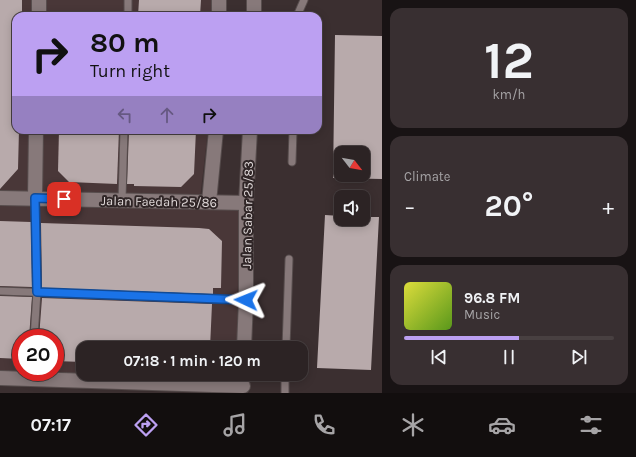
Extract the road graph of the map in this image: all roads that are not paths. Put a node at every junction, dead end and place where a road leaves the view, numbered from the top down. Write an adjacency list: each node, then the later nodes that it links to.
1 (39, 0): 6 (street)
2 (128, 0): 7 (lane)
3 (219, 0): 8 (street)
4 (254, 0): 9 (street)
5 (304, 0): 10 (lane)
6 (39, 12)
7 (128, 12)
8 (219, 12)
9 (254, 12)
10 (299, 12)
11 (36, 134): 18 (street)
12 (124, 134): 19 (lane)
13 (216, 134): 20 (street)
14 (250, 134): 21 (street, Jalan Sabar 25/83)
15 (293, 134): 16 (lane)
16 (292, 162)
17 (0, 198): 18 (street, Jalan Faedah 25/86)
18 (35, 198): 19 (street, Jalan Faedah 25/86); 24 (lane)
19 (122, 200): 20 (street, Jalan Faedah 25/86)
20 (208, 202): 21 (street, Jalan Faedah 25/86)
21 (246, 203): 25 (street, Jalan Sabar 25/83)
22 (289, 258): 28 (lane)
23 (0, 291): 24 (lane)
24 (37, 292): 25 (lane); 26 (lane)
25 (246, 300): 27 (street, Jalan Sabar 25/83)
26 (35, 329)
27 (244, 341)
28 (286, 341)
29 (64, 376): 33 (street)
30 (12, 377): 31 (street)
31 (0, 378)
32 (285, 381): 34 (lane)
33 (243, 384)
34 (285, 393)

